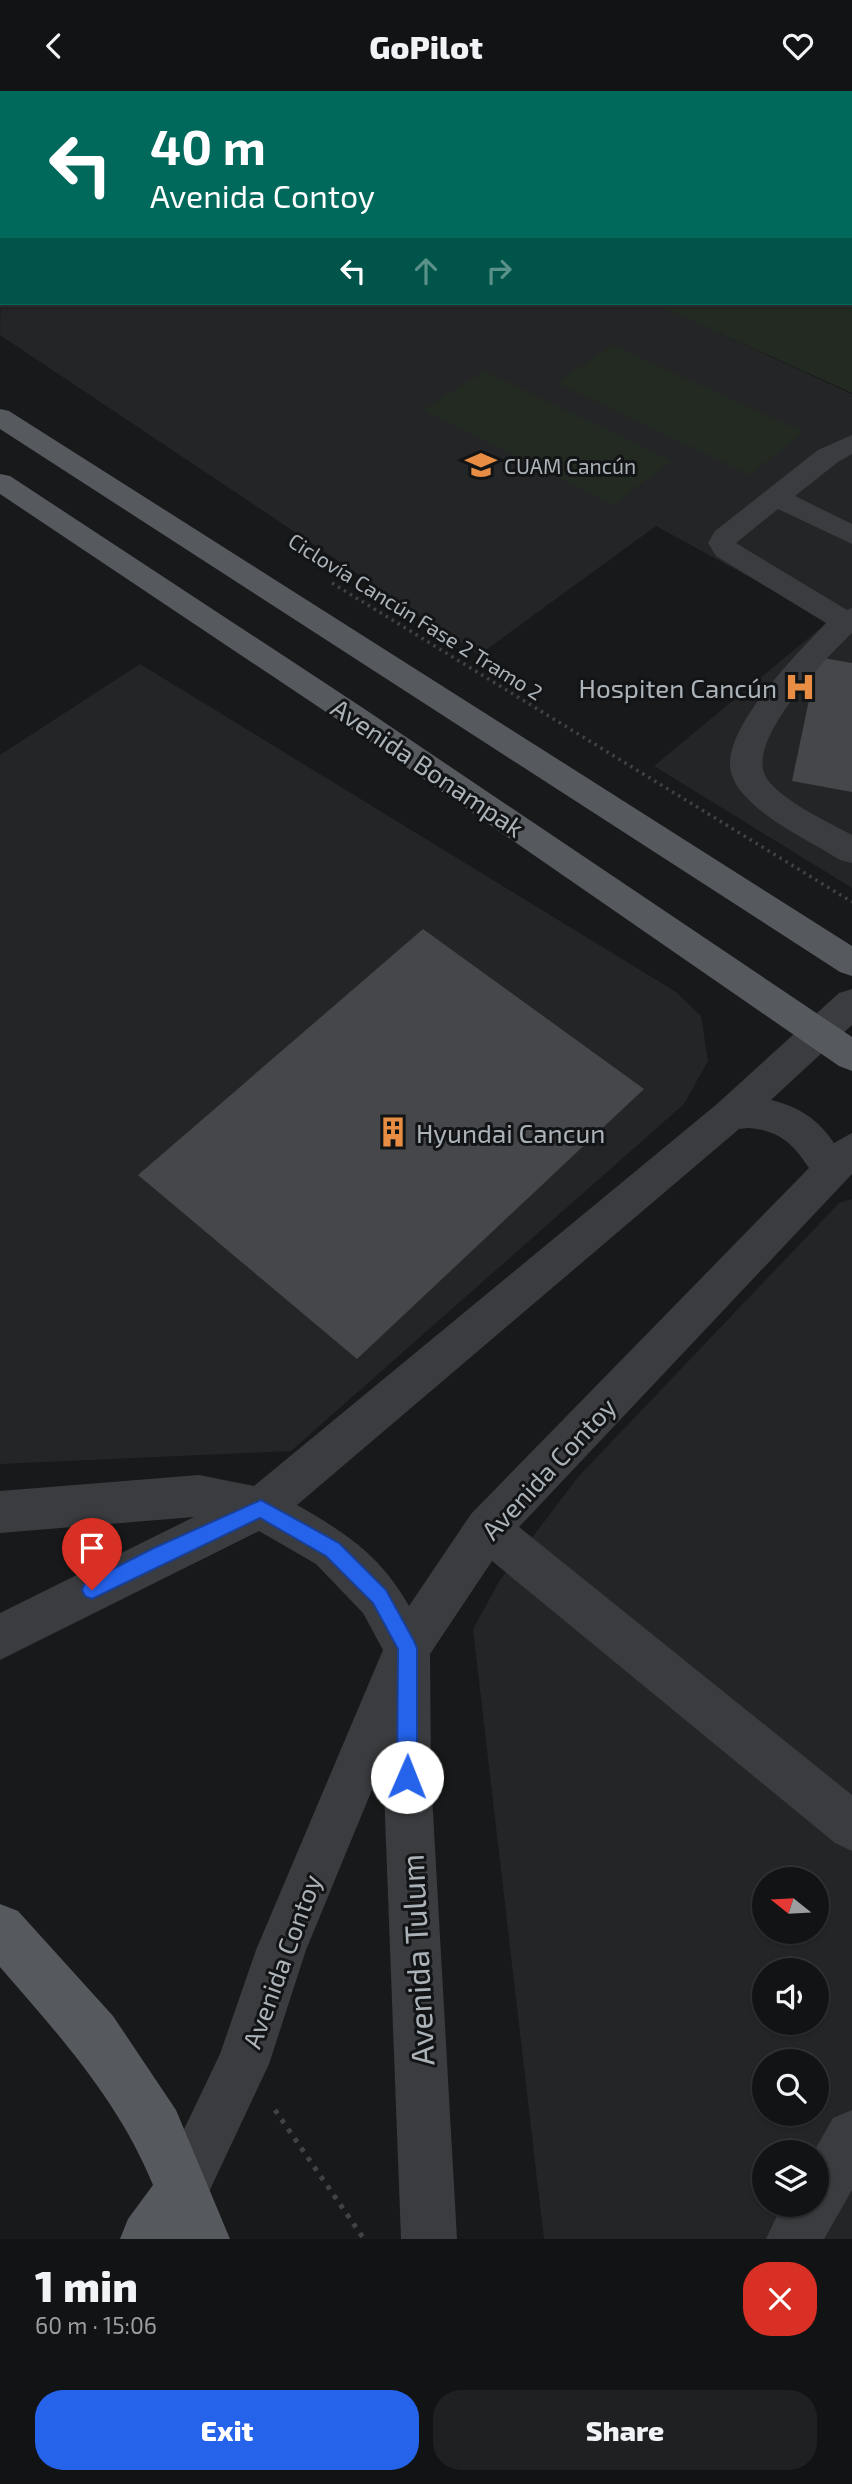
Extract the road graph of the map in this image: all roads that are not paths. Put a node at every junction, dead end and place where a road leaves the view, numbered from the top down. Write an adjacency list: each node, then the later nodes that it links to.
1 (0, 417): 10 (main road)
2 (852, 443): 5 (street)
3 (0, 482): 6 (main road, Avenida Bonampak)
4 (0, 489): 6 (street)
5 (777, 498): 7 (street); 8 (street)
6 (43, 510): 12 (main road, Avenida Bonampak)
7 (852, 535)
8 (849, 620): 9 (street)
9 (852, 851)
10 (852, 963)
11 (852, 1003): 12 (street)
12 (818, 1033): 13 (main road, Avenida Bonampak); 14 (street)
13 (852, 1056)
14 (730, 1115): 15 (street); 16 (street)
15 (841, 1161): 18 (street, Avenida Contoy)
16 (261, 1508): 17 (street, Avenida Tulum); 19 (street); 20 (street, Avenida Tulum)
17 (0, 1511)
18 (486, 1529): 20 (street, Avenida Contoy); 21 (street)
19 (0, 1637)
20 (407, 1648): 25 (street, Avenida Contoy); 28 (street, Avenida Tulum)
21 (852, 1826)
22 (0, 1929): 25 (main road)
23 (852, 2137): 24 (street)
24 (829, 2177)
25 (191, 2215): 27 (main road)
26 (806, 2217): 29 (street)
27 (148, 2239)
28 (429, 2239)
29 (794, 2239)

